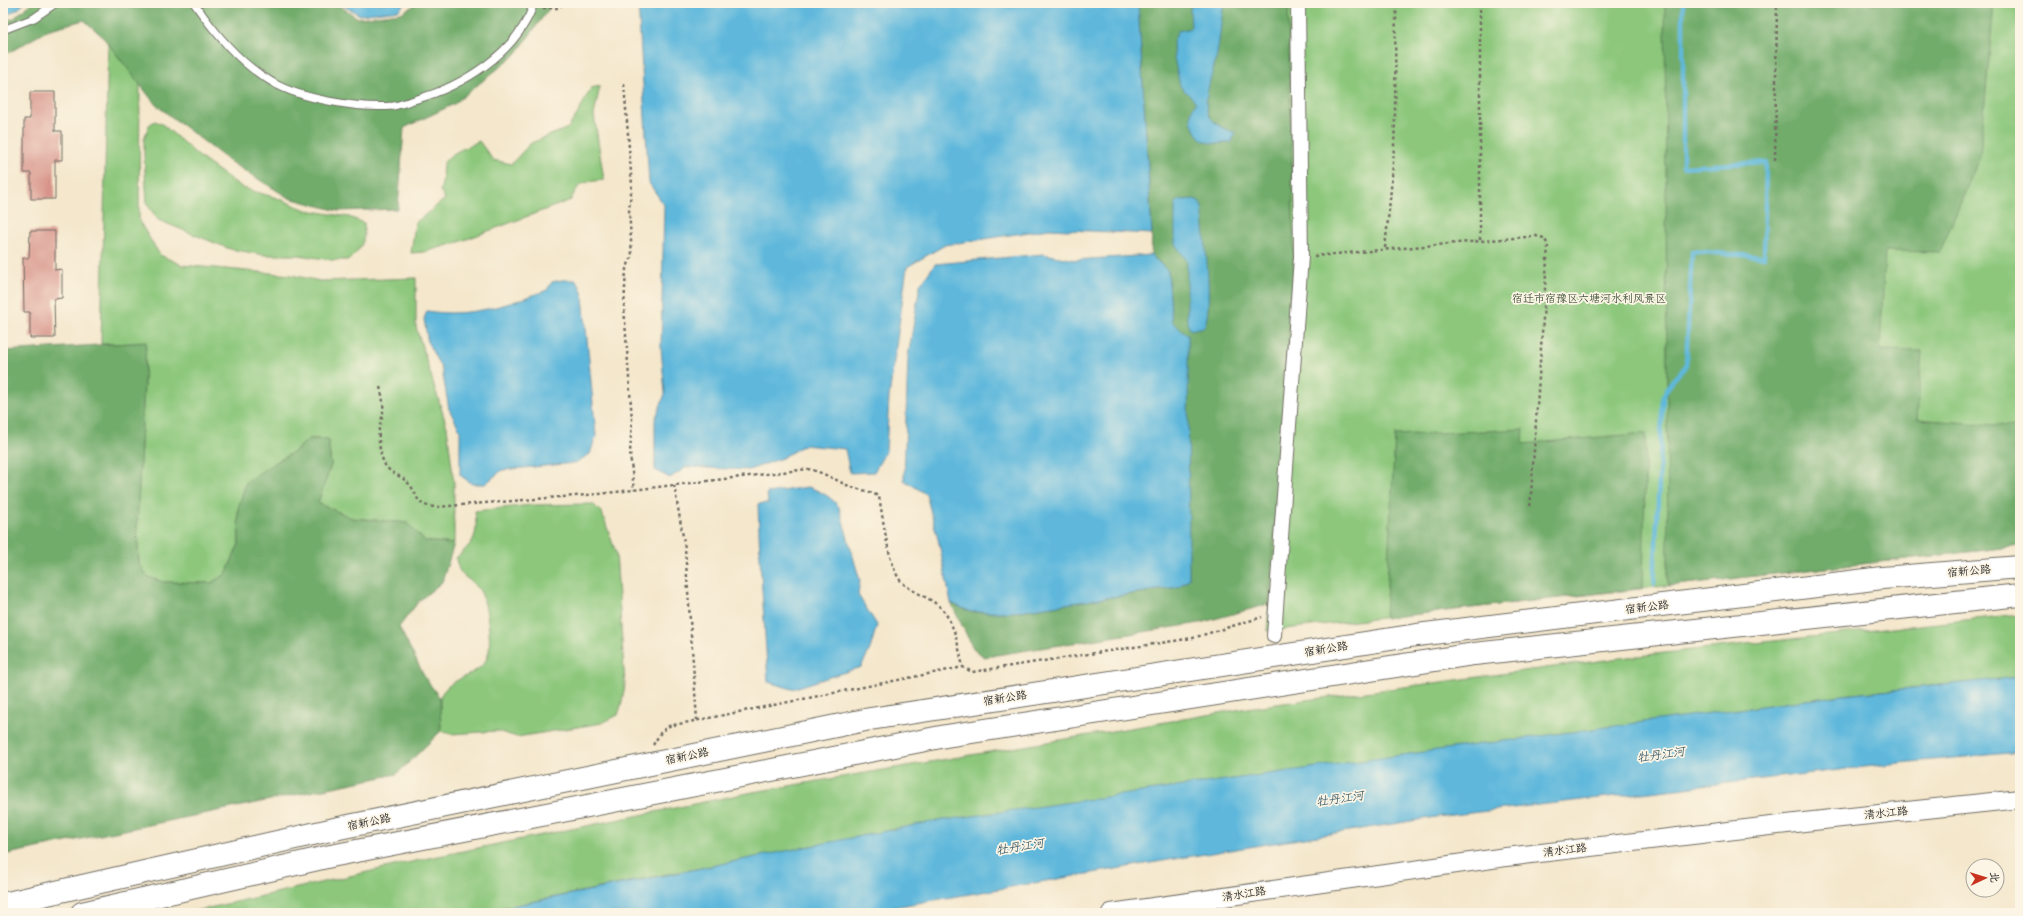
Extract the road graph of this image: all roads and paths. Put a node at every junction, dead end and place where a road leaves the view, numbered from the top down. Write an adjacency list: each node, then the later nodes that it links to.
1 (56, 3): 9 (lane)
2 (194, 3): 8 (lane)
3 (563, 3): 8 (path)
4 (1298, 3): 14 (street)
5 (1397, 3): 13 (path)
6 (1480, 3): 12 (path)
7 (1777, 3): 11 (path)
8 (533, 6)
9 (3, 30)
10 (624, 84): 17 (path)
11 (1775, 160)
12 (1480, 240): 13 (path); 18 (path)
13 (1385, 248): 14 (path)
14 (1301, 257): 21 (street)
15 (380, 387): 17 (path)
16 (674, 485): 17 (path); 23 (path); 24 (path)
17 (634, 490)
18 (1530, 509)
19 (2020, 567): 27 (highway, 宿新公路)
20 (2020, 595): 28 (highway)
21 (1276, 613): 22 (street); 23 (path)
22 (1274, 636)
23 (963, 667): 24 (path)
24 (697, 720): 25 (path)
25 (651, 751)
26 (2020, 799): 29 (street, 清水江路)
27 (3, 904)
28 (82, 913)
29 (1111, 913)

